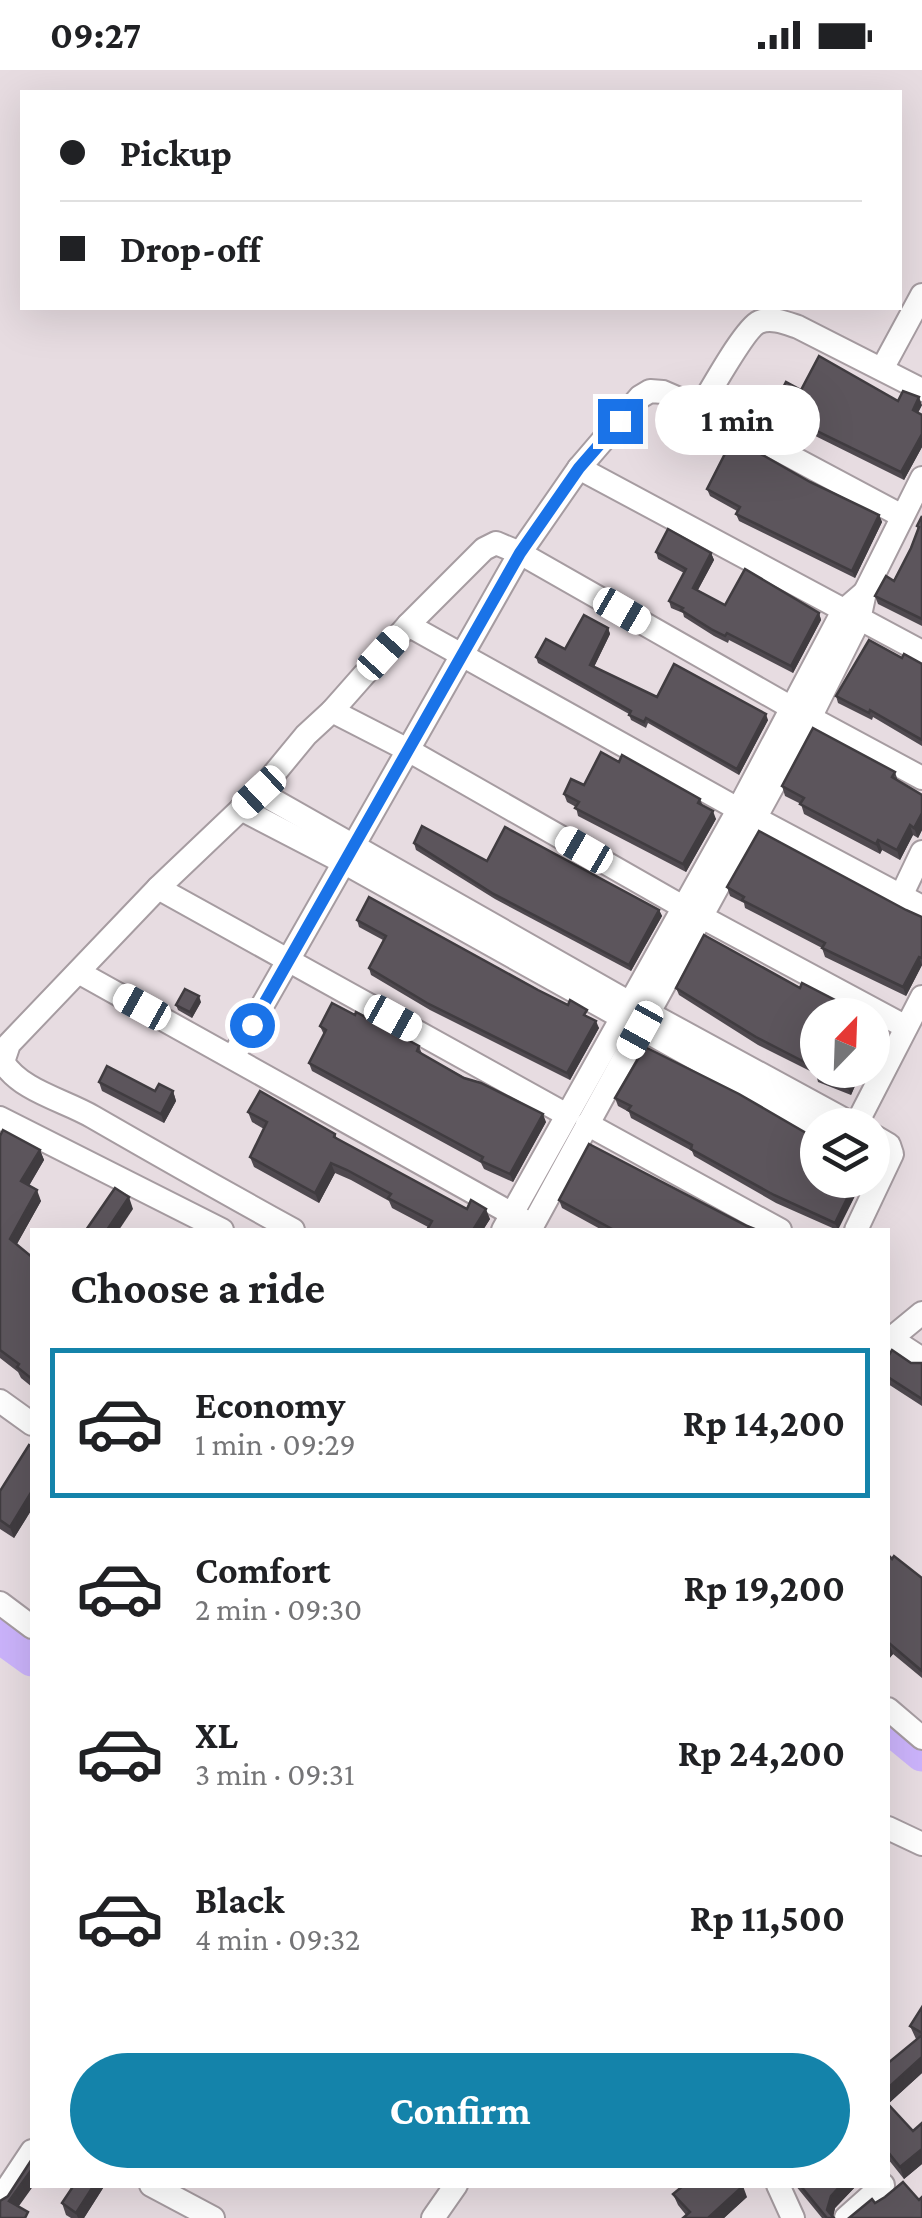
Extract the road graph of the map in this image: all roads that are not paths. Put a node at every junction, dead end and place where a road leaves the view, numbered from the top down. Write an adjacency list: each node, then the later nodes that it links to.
1 (922, 295): 2 (street)
2 (882, 369): 3 (street); 4 (street)
3 (922, 390)
4 (700, 408): 5 (street); 7 (street)
5 (579, 468): 8 (street); 9 (street)
6 (922, 478): 7 (street)
7 (902, 516): 9 (street)
8 (520, 553): 10 (street); 12 (street); 14 (street)
9 (851, 616): 11 (street); 14 (street)
10 (408, 624): 12 (street); 13 (street)
11 (922, 652)
12 (462, 655): 15 (street); 19 (street)
13 (332, 710): 15 (street); 17 (street)
14 (801, 713): 16 (street); 19 (street)
15 (408, 750): 21 (street); 24 (street)
16 (922, 778)
17 (259, 792): 18 (street); 21 (street)
18 (241, 809): 21 (street); 22 (street)
19 (746, 814): 23 (street); 24 (street)
20 (922, 852): 23 (street)
21 (348, 854): 25 (street); 28 (street)
22 (158, 888): 25 (street); 26 (street)
23 (912, 902)
24 (692, 912): 28 (street); 29 (street)
25 (289, 960): 30 (street); 35 (street)
26 (80, 973): 30 (street); 39 (street)
27 (922, 997): 29 (street)
28 (634, 1016): 31 (street); 33 (street); 35 (street)
29 (906, 1027): 32 (street)
30 (233, 1057): 37 (street)
31 (821, 1108)
32 (864, 1108)
33 (800, 1116)
34 (0, 1118): 38 (street)
35 (577, 1120): 37 (street); 40 (street)
36 (867, 1198): 41 (street)
37 (524, 1226)
38 (218, 1228)
39 (289, 1228)
40 (776, 1228)
41 (857, 1228)
42 (922, 1313): 43 (street)
43 (890, 1339)
44 (890, 1341): 45 (street)
45 (922, 1358)
46 (0, 1401): 47 (street)
47 (30, 1423)
48 (0, 1603): 49 (street)
49 (30, 1625)
50 (890, 1711): 51 (street)
51 (922, 1738)
52 (890, 1829): 53 (street)
53 (922, 1844)
54 (30, 2154): 59 (street)
55 (157, 2188): 60 (street)
56 (454, 2188): 61 (street)
57 (779, 2188): 62 (street)
58 (880, 2188): 63 (street)
59 (0, 2199)
60 (200, 2215)
61 (433, 2218)
62 (793, 2218)
63 (846, 2218)

